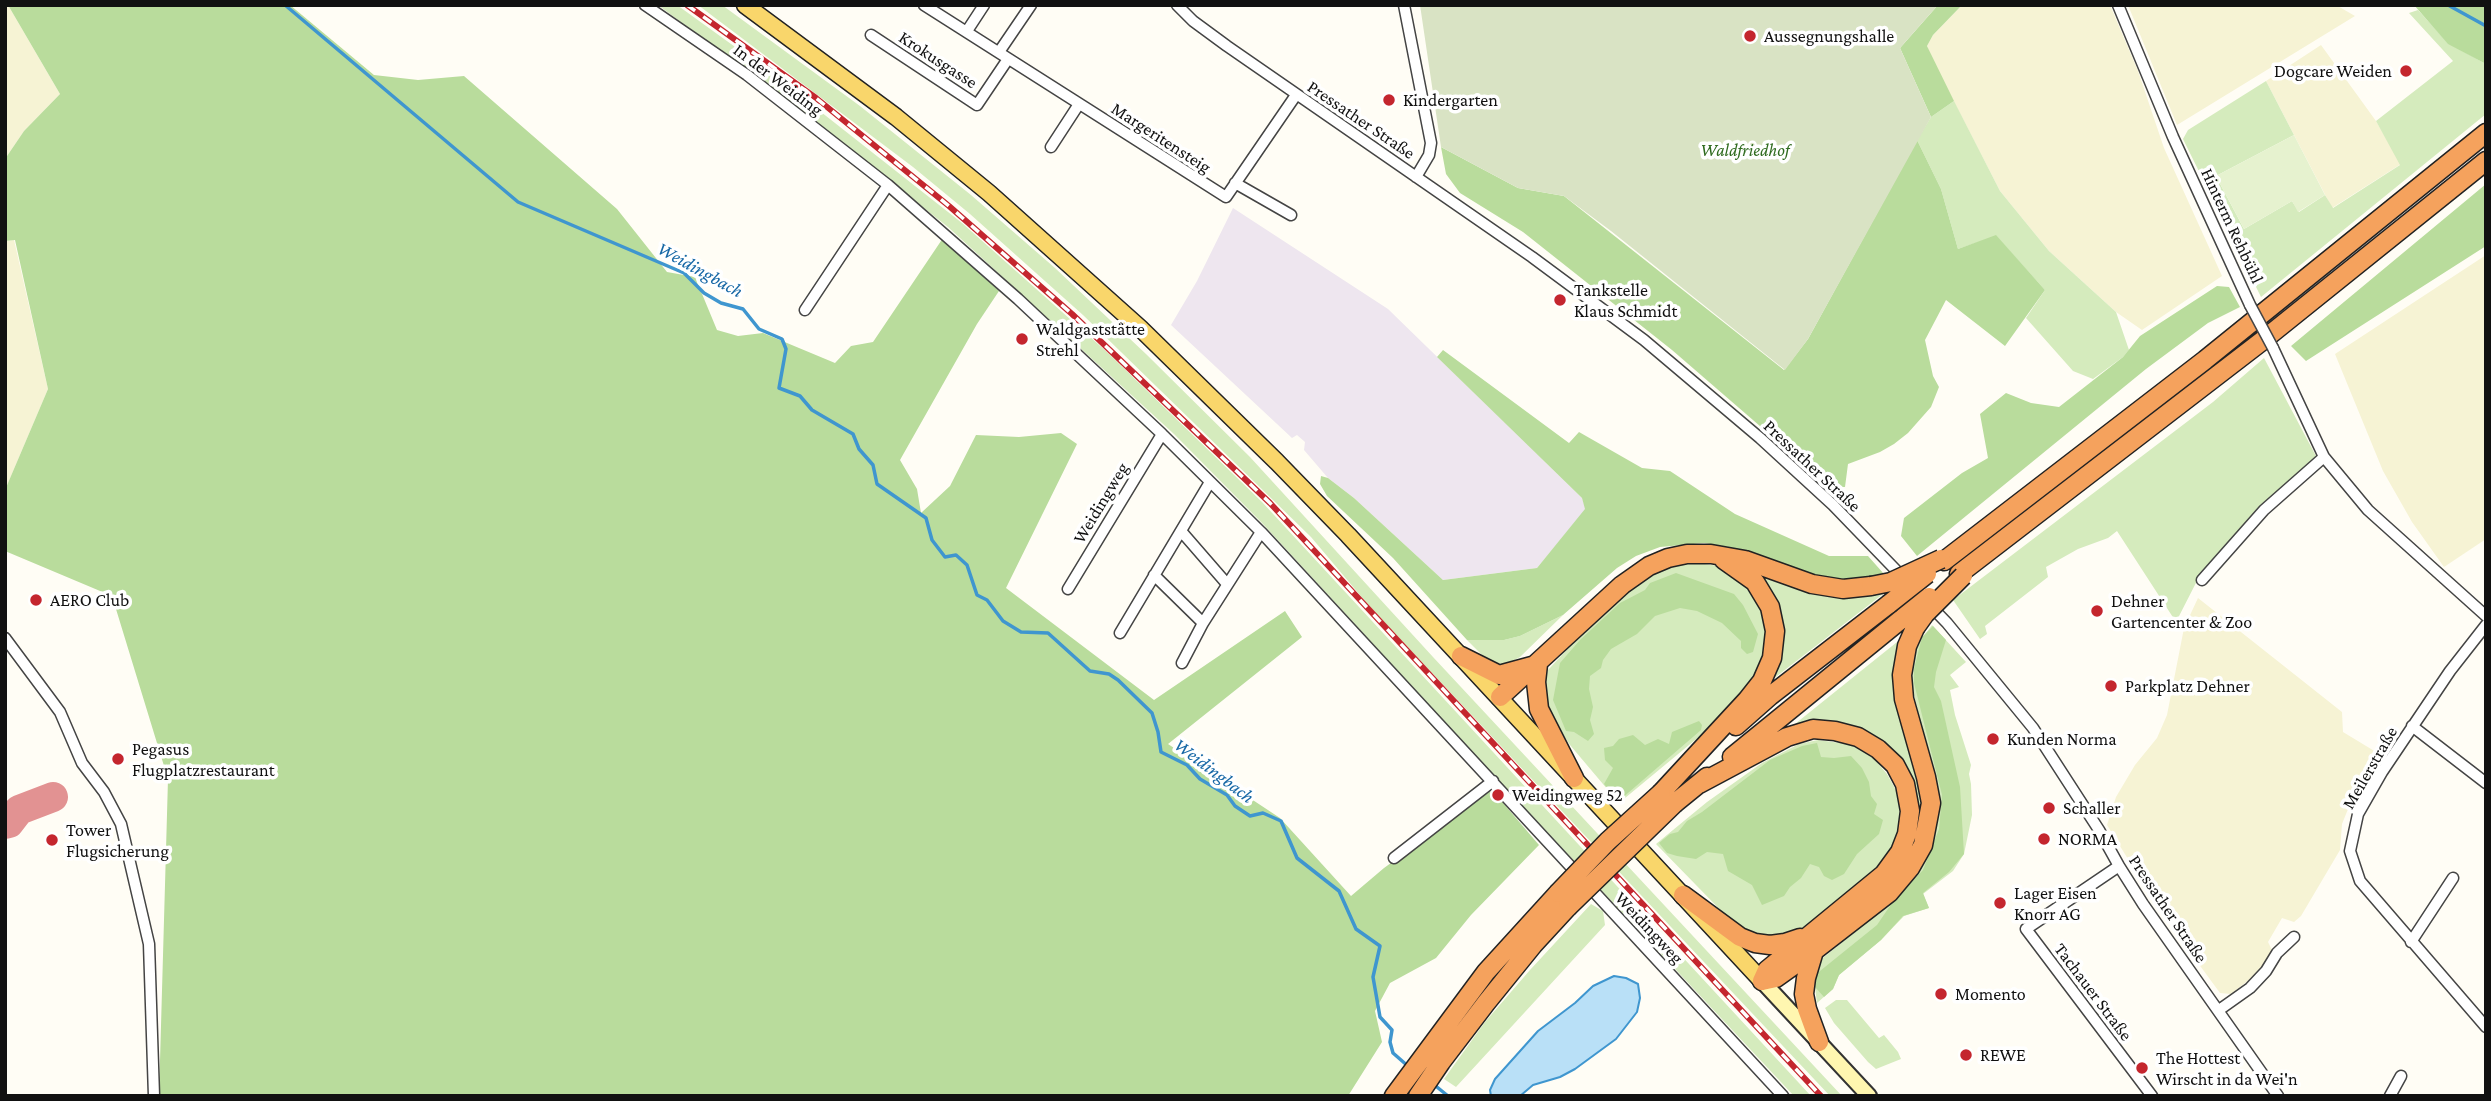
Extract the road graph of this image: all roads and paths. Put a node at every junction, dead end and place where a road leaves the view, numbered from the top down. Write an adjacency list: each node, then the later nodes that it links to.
1 (645, 5): 20 (street, In der Weiding)
2 (745, 5): 41 (main road)
3 (924, 5): 9 (street, Margeritensteig)
4 (984, 5): 9 (street)
5 (1031, 5): 11 (street)
6 (1177, 5): 13 (street, Pressather Straße)
7 (1404, 5): 18 (street)
8 (2118, 5): 25 (street, Hinterm Rehbühl, bridge)
9 (967, 31): 11 (street, Margeritensteig)
10 (871, 35): 12 (street, Krokusgasse)
11 (999, 52): 12 (street, Margeritensteig)
12 (1008, 59): 14 (street, Margeritensteig)
13 (1296, 95): 18 (street, Pressather Straße); 19 (street)
14 (1079, 104): 16 (street); 19 (street, Margeritensteig)
15 (2486, 134): 30 (highway)
16 (1051, 147)
17 (2486, 162): 36 (highway, bridge)
18 (1416, 177): 53 (street, Pressather Straße)
19 (1235, 183): 21 (street)
20 (888, 185): 22 (street); 23 (street, In der Weiding)
21 (1291, 215)
22 (805, 310)
23 (1065, 343): 24 (street, Weidingweg)
24 (1162, 434): 26 (street, Weidingweg); 34 (street, Weidingweg)
25 (2324, 457): 32 (street); 35 (street, Hinterm Rehbühl)
26 (1210, 482): 27 (street); 28 (street, Weidingweg)
27 (1181, 531): 31 (street); 33 (street)
28 (1261, 532): 33 (street); 48 (street, Weidingweg)
29 (1711, 554): 30 (highway, bridge); 43 (highway); 46 (highway)
30 (1948, 557): 46 (highway, bridge)
31 (1154, 575): 37 (street); 39 (street)
32 (2202, 580)
33 (1227, 584): 37 (street)
34 (1068, 589)
35 (2486, 616)
36 (1910, 622): 50 (highway); 59 (highway)
37 (1203, 623): 42 (street)
38 (2486, 625): 45 (street, Meilerstraße)
39 (1120, 633)
40 (5, 638): 66 (street)
41 (1461, 656): 43 (highway); 44 (main road)
42 (1182, 663)
43 (1538, 664): 44 (highway); 47 (highway)
44 (1500, 697): 47 (main road)
45 (2412, 726): 49 (street); 58 (street, Meilerstraße)
46 (1678, 777): 51 (highway)
47 (1574, 778): 55 (main road)
48 (1493, 781): 52 (street); 69 (street, Weidingweg)
49 (2486, 783)
50 (1699, 784): 51 (highway); 56 (highway)
51 (1668, 798): 64 (highway, bridge)
52 (1394, 858)
53 (2119, 866): 61 (street, Pressather Straße); 71 (street, Tachauer Straße)
54 (2453, 878): 58 (street)
55 (1683, 895): 56 (highway); 60 (main road)
56 (1813, 933): 60 (highway)
57 (2294, 937): 61 (street)
58 (2411, 942): 62 (street, Meilerstraße)
59 (1814, 951): 60 (highway); 63 (highway)
60 (1762, 981): 63 (main road)
61 (2219, 1010): 72 (street, Pressather Straße)
62 (2485, 1027)
63 (1819, 1042): 70 (main road)
64 (1434, 1056): 67 (highway); 68 (highway)
65 (2402, 1076): 73 (street)
66 (154, 1096)
67 (1394, 1096)
68 (1418, 1096)
69 (1783, 1096)
70 (1869, 1096)
71 (2152, 1096)
72 (2278, 1096)
73 (2390, 1096)

